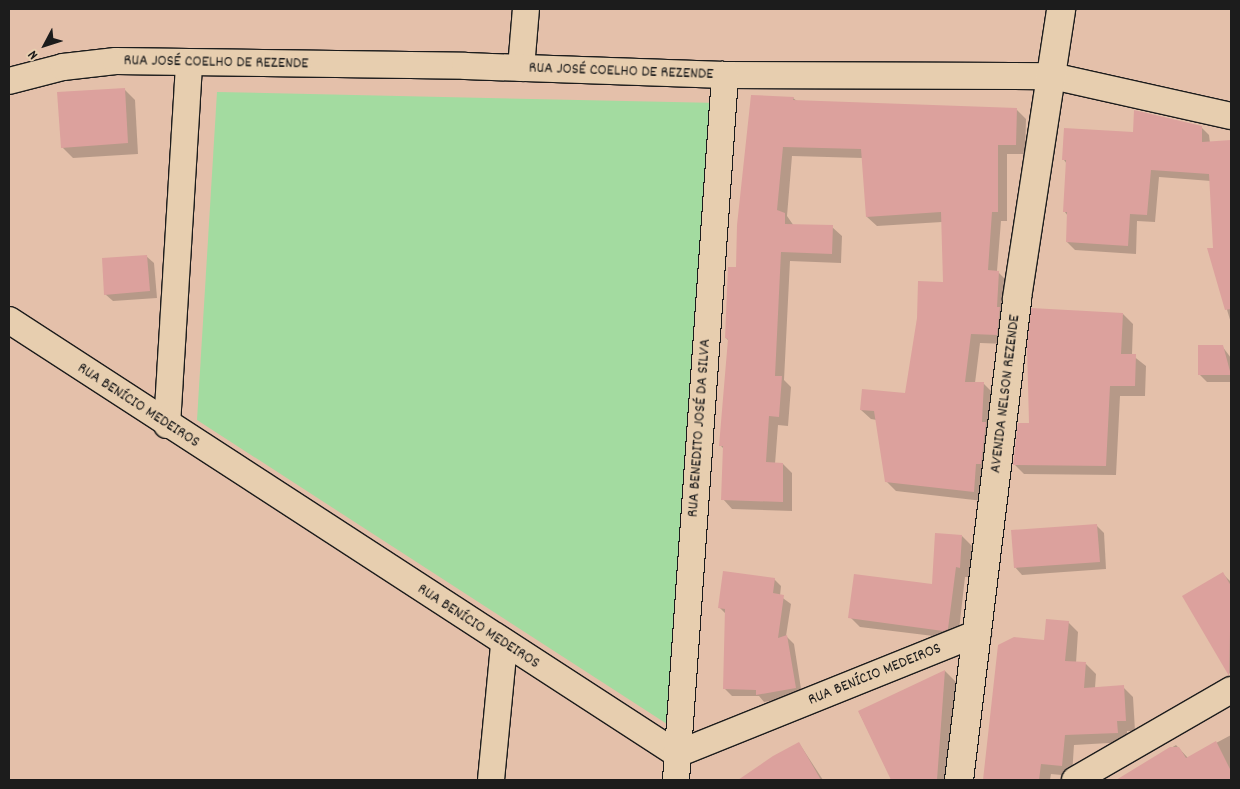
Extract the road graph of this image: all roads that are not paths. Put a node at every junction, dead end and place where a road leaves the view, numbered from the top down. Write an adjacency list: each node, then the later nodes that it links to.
1 (526, 9): 4 (street)
2 (1061, 9): 6 (main road, AVENIDA NELSON REZENDE)
3 (189, 63): 4 (street, RUA JOSÉ COELHO DE REZENDE); 7 (street, RUA JOSÉ COELHO DE REZENDE); 10 (street)
4 (521, 68): 5 (street, RUA JOSÉ COELHO DE REZENDE)
5 (725, 75): 6 (street, RUA JOSÉ COELHO DE REZENDE); 14 (street, RUA BENEDITO JOSÉ DA SILVA)
6 (1052, 76): 8 (street, RUA JOSÉ COELHO DE REZENDE); 11 (main road, AVENIDA NELSON REZENDE)
7 (9, 81)
8 (1231, 116)
9 (9, 320): 10 (street, RUA BENÍCIO MEDEIROS)
10 (166, 425): 12 (street, RUA BENÍCIO MEDEIROS)
11 (978, 633): 14 (street, RUA BENÍCIO MEDEIROS); 17 (main road, AVENIDA NELSON REZENDE)
12 (504, 645): 14 (street, RUA BENÍCIO MEDEIROS); 15 (street)
13 (1231, 690): 18 (street)
14 (677, 754): 16 (street, RUA BENEDITO JOSÉ DA SILVA)
15 (491, 780)
16 (676, 780)
17 (959, 780)
18 (1075, 780)

